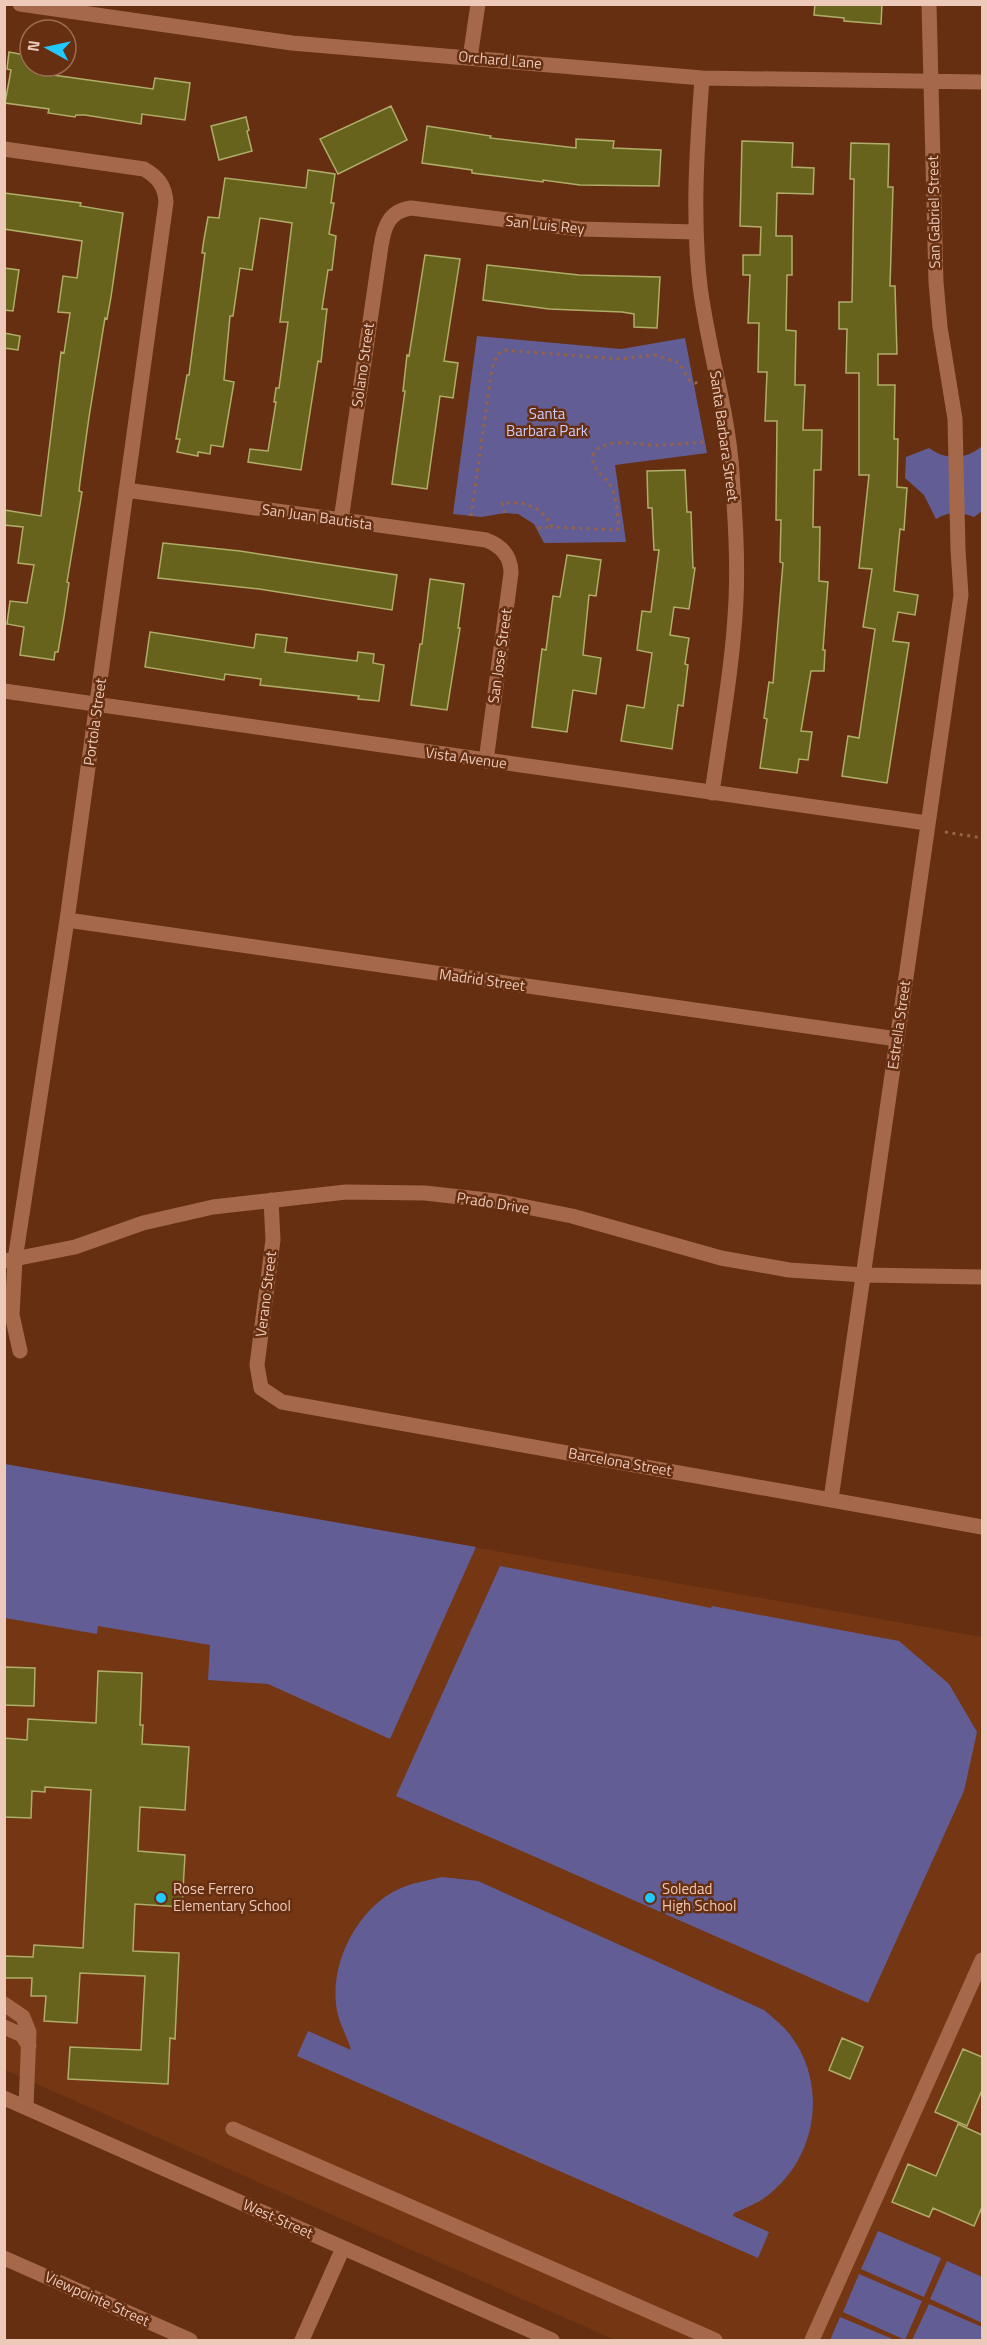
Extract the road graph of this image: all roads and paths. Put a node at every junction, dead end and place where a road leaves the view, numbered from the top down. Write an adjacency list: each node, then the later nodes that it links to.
1 (20, 4): 4 (street, Orchard Lane)
2 (478, 4): 4 (street)
3 (929, 4): 6 (street, San Gabriel Street)
4 (470, 58): 5 (street, Orchard Lane)
5 (702, 78): 6 (street, Orchard Lane); 10 (street, Santa Barbara Street)
6 (932, 82): 7 (street, Orchard Lane); 19 (street, San Gabriel Street)
7 (982, 82)
8 (4, 149): 13 (street, Portola Street)
9 (395, 214): 10 (street, San Luis Rey); 16 (street, Solano Street)
10 (696, 232): 24 (street, Santa Barbara Street)
11 (694, 382): 15 (path)
12 (705, 442): 17 (path)
13 (126, 489): 16 (street, San Juan Bautista); 22 (street, Portola Street)
14 (505, 513): 17 (path)
15 (471, 516)
16 (341, 520): 20 (street, San Juan Bautista)
17 (552, 527): 18 (path)
18 (538, 528)
19 (958, 550): 25 (street, Estrella Street)
20 (505, 553): 23 (street, San Jose Street)
21 (4, 691): 22 (street, Vista Avenue)
22 (98, 704): 23 (street, Vista Avenue); 28 (street, Portola Street)
23 (486, 761): 24 (street, Vista Avenue)
24 (712, 794): 25 (street, Vista Avenue)
25 (927, 823): 29 (street, Estrella Street)
26 (945, 832): 27 (path)
27 (982, 837)
28 (67, 920): 29 (street, Madrid Street); 31 (street, Portola Street)
29 (897, 1039): 32 (street, Estrella Street)
30 (271, 1200): 31 (street, Prado Drive); 32 (street, Prado Drive); 35 (street, Verano Street)
31 (10, 1261): 34 (street, Portola Street)
32 (864, 1275): 33 (street, Prado Drive); 36 (street, Estrella Street)
33 (982, 1277)
34 (20, 1351)
35 (261, 1388): 36 (street, Barcelona Street)
36 (831, 1500): 37 (street, Barcelona Street)
37 (982, 1527)
38 (982, 1960): 51 (street)
39 (4, 2004): 41 (street)
40 (4, 2027): 41 (street)
41 (29, 2046): 43 (street)
42 (4, 2098): 43 (street, West Street)
43 (26, 2108): 45 (street, West Street)
44 (233, 2129): 50 (street)
45 (343, 2248): 48 (street); 49 (street, West Street)
46 (4, 2258): 47 (street, Viewpointe Street)
47 (190, 2340)
48 (302, 2340)
49 (552, 2340)
50 (715, 2340)
51 (812, 2340)

